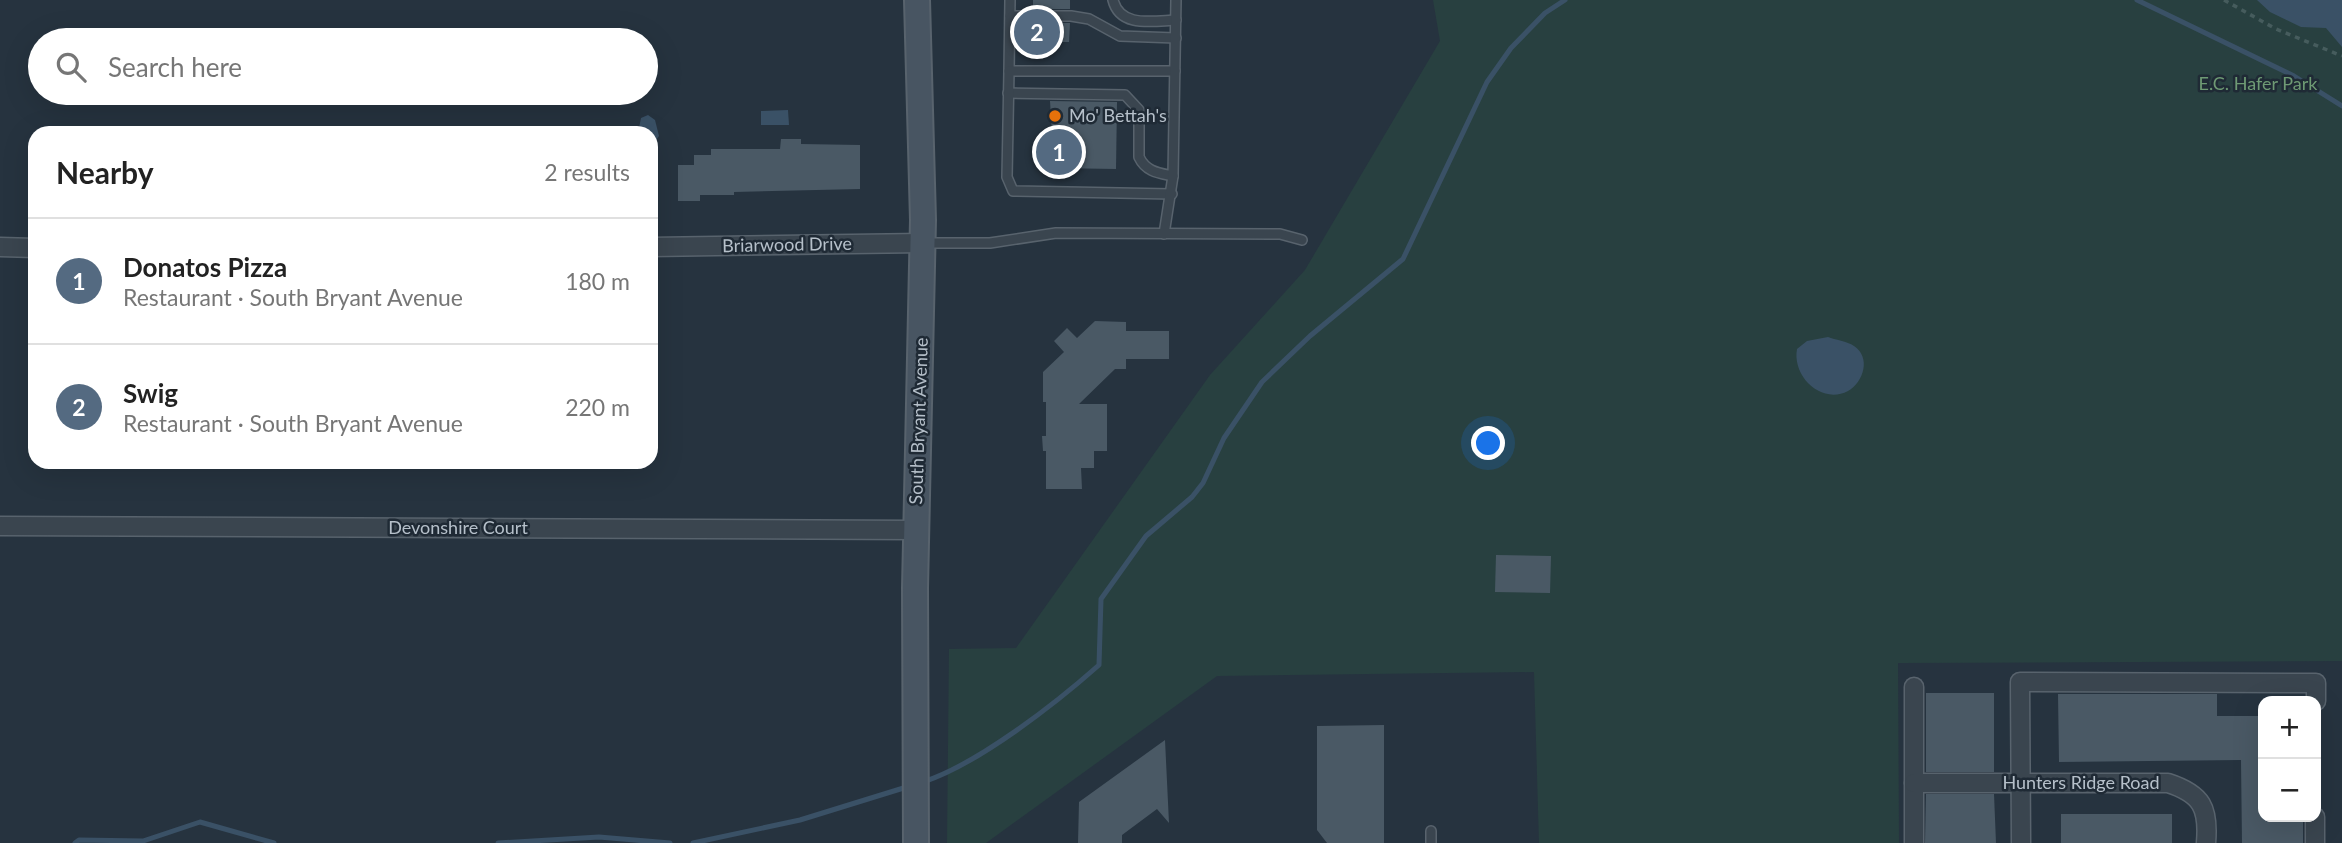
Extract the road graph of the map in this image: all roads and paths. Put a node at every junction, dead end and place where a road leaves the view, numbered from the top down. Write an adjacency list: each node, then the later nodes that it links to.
1 (917, 0): 17 (main road, South Bryant Avenue)
2 (1010, 0): 6 (lane)
3 (1112, 0): 7 (lane)
4 (1176, 0): 7 (lane)
5 (2224, 0): 9 (path)
6 (1010, 16): 8 (lane); 10 (lane)
7 (1176, 20): 8 (lane)
8 (1176, 38): 11 (lane)
9 (2342, 55)
10 (1009, 71): 11 (lane); 12 (lane)
11 (1175, 71): 13 (lane)
12 (1008, 93): 13 (lane); 14 (lane)
13 (1173, 176): 14 (lane)
14 (1172, 194): 15 (lane)
15 (1164, 234): 16 (lane); 17 (lane)
16 (1301, 240)
17 (923, 243): 19 (street, Briarwood Drive); 22 (main road, South Bryant Avenue)
18 (0, 247): 20 (street)
19 (658, 247)
20 (28, 248)
21 (0, 526): 22 (street, Devonshire Court)
22 (916, 530): 29 (main road, South Bryant Avenue)
23 (1914, 687): 25 (street)
24 (2316, 696): 26 (street)
25 (1914, 783): 26 (street, Hunters Ridge Road); 31 (street)
26 (2020, 783): 32 (street); 33 (street, Hunters Ridge Road)
27 (2315, 822): 34 (street)
28 (1431, 831): 30 (lane)
29 (916, 843)
30 (1432, 843)
31 (1914, 843)
32 (2021, 843)
33 (2206, 843)
34 (2315, 843)

